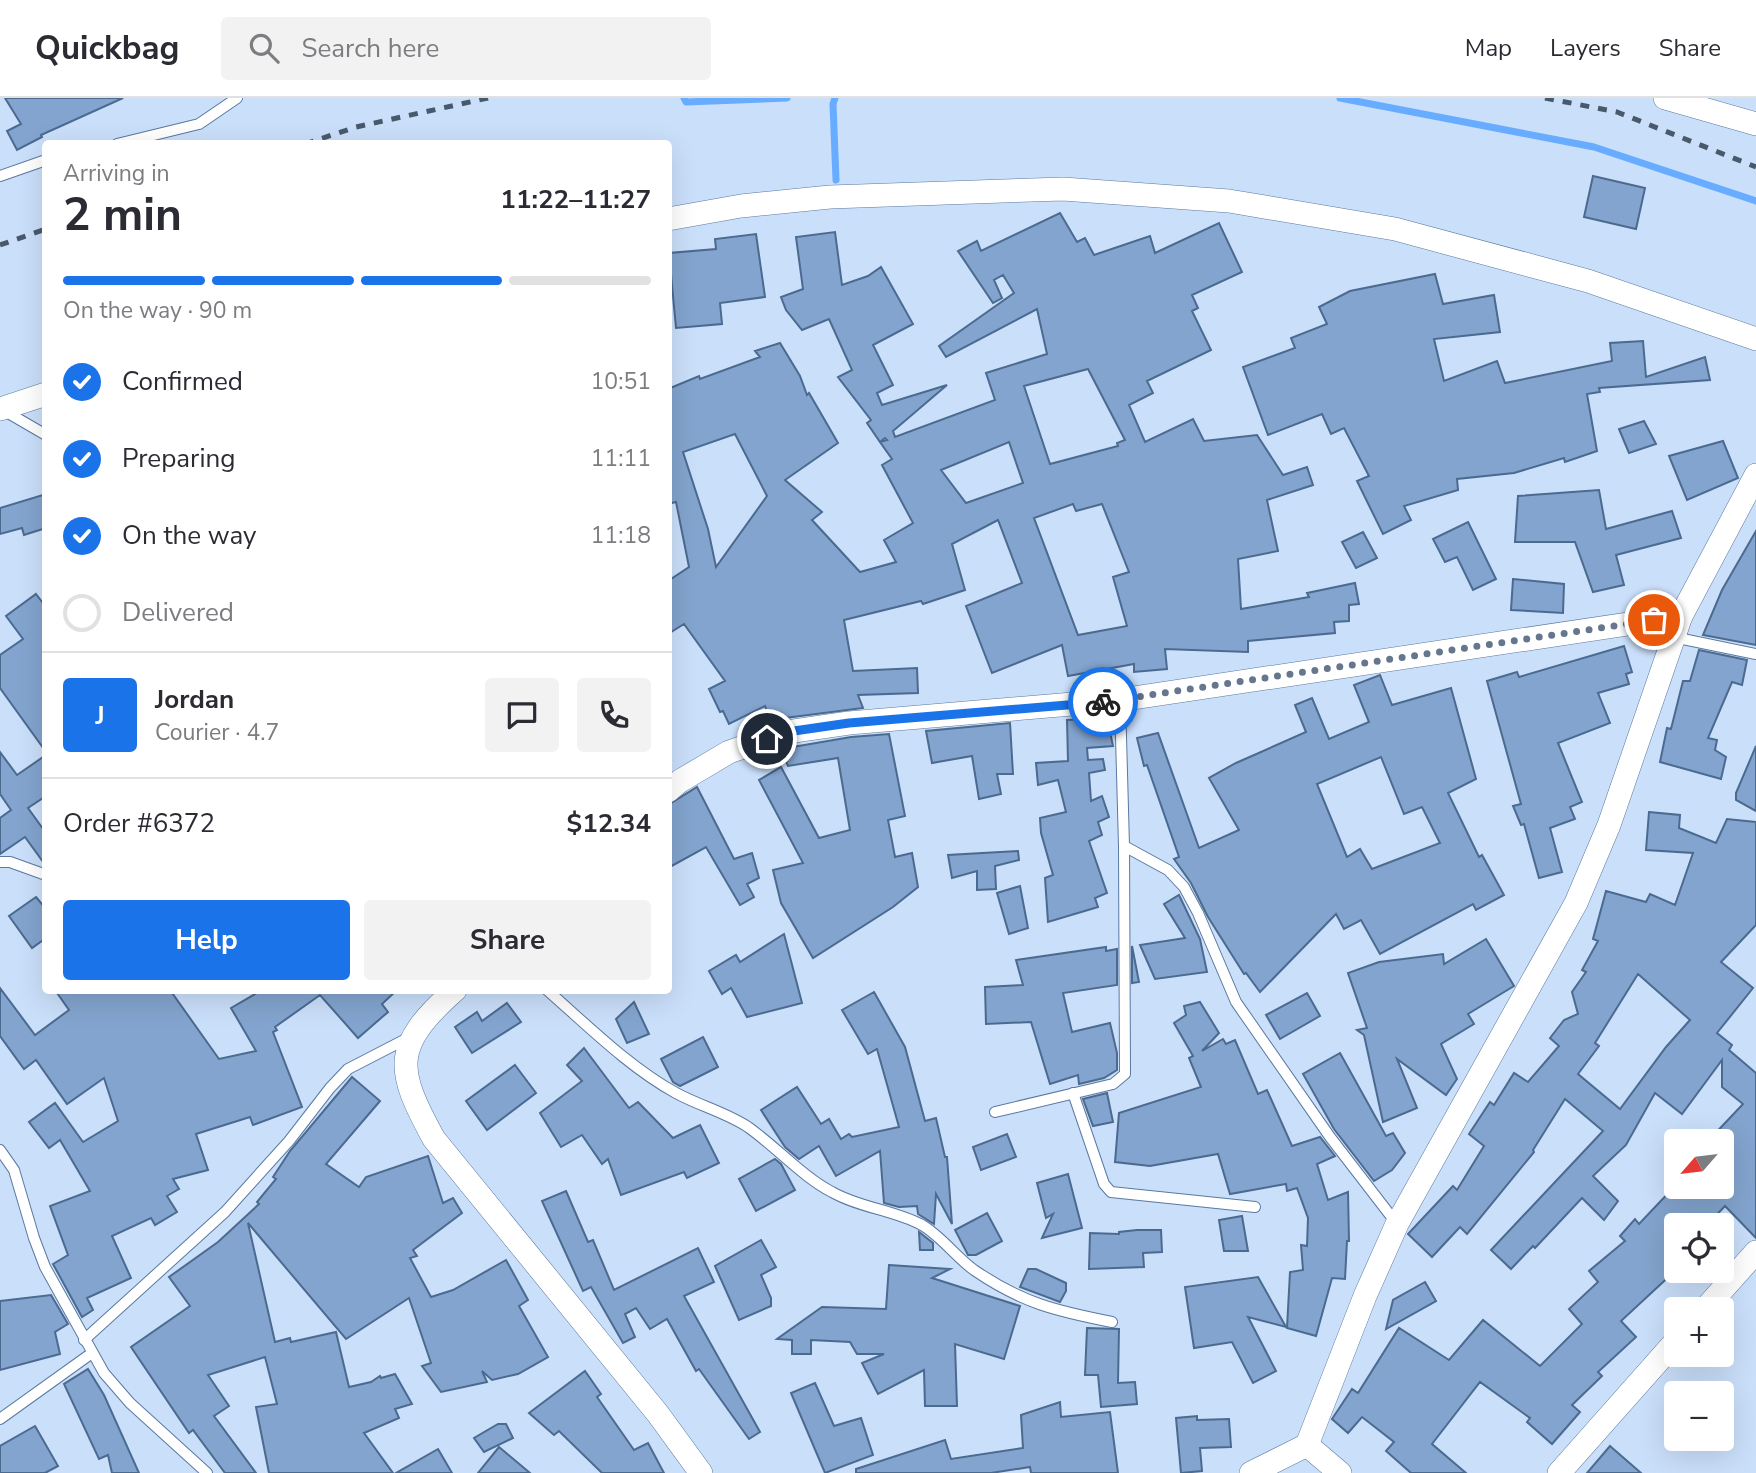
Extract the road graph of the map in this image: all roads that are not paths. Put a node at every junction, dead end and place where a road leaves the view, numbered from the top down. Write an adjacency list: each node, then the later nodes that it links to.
1 (237, 98): 4 (lane)
2 (1665, 98): 3 (street)
3 (1756, 124)
4 (133, 140)
5 (42, 161): 6 (lane)
6 (0, 176)
7 (672, 218): 8 (street)
8 (1756, 339)
9 (42, 395): 10 (street)
10 (0, 409): 11 (lane)
11 (42, 433)
12 (1756, 475): 13 (street)
13 (1677, 626): 14 (lane); 15 (street); 27 (street)
14 (1756, 654)
15 (1120, 700): 16 (street); 17 (lane)
16 (672, 787)
17 (1125, 846): 23 (lane); 27 (lane)
18 (0, 862): 19 (lane)
19 (42, 874)
20 (450, 994): 22 (street)
21 (552, 994): 30 (lane)
22 (412, 1036): 31 (lane); 37 (street)
23 (1073, 1093): 24 (lane); 26 (lane)
24 (995, 1112)
25 (0, 1150): 31 (lane)
26 (1255, 1207)
27 (1397, 1224): 35 (street)
28 (1756, 1252): 29 (street)
29 (1716, 1297)
30 (1112, 1322)
31 (84, 1340): 32 (lane)
32 (92, 1353): 34 (lane); 36 (lane)
33 (1664, 1355): 40 (street)
34 (0, 1419)
35 (1307, 1445): 38 (street); 39 (street)
36 (207, 1473)
37 (701, 1473)
38 (1251, 1473)
39 (1340, 1473)
40 (1559, 1473)

